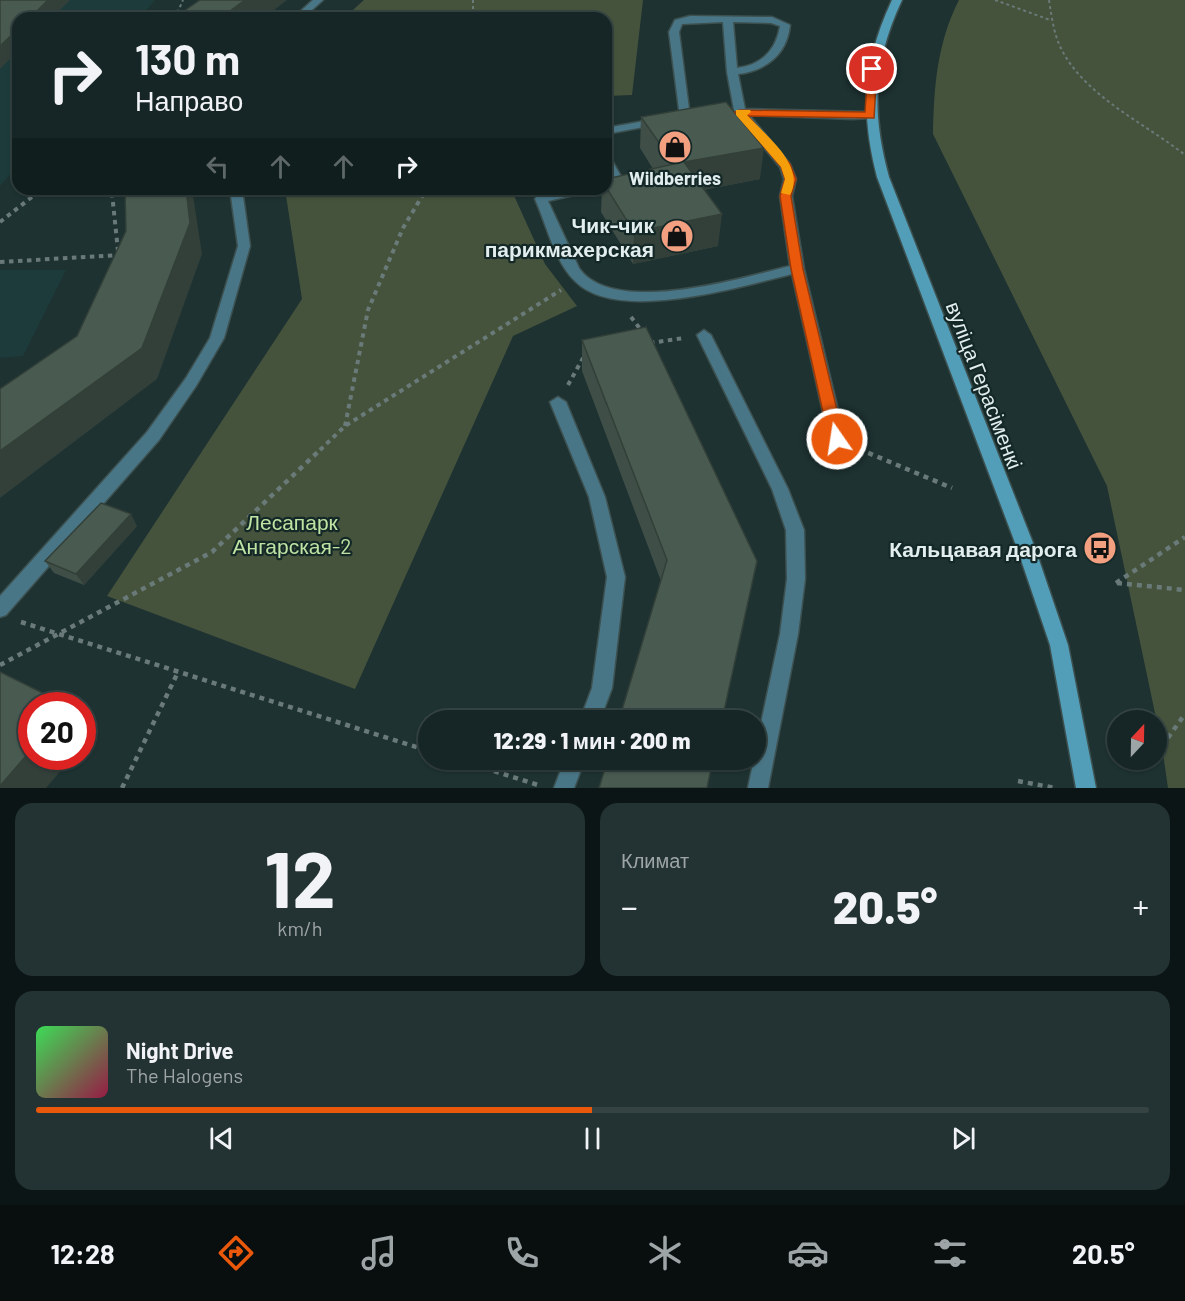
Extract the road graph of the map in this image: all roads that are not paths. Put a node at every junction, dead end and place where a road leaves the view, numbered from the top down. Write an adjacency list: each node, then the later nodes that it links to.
1 (318, 0): 3 (lane)
2 (897, 0): 8 (street, вуліца Герасіменкі)
3 (305, 12)
4 (728, 20): 5 (lane); 5 (lane); 9 (lane)
5 (732, 72): 6 (lane)
6 (740, 112): 7 (lane); 8 (lane); 14 (lane)
7 (718, 114)
8 (870, 116): 23 (street, вуліца Герасіменкі)
9 (612, 130)
10 (612, 170): 11 (lane)
11 (612, 181)
12 (237, 195): 18 (lane)
13 (558, 195): 14 (lane)
14 (797, 269): 17 (lane)
15 (704, 335): 22 (lane)
16 (558, 402): 19 (lane)
17 (837, 439)
18 (5, 614)
19 (594, 710)
20 (571, 770): 21 (lane)
21 (564, 788)
22 (758, 788)
23 (1086, 788)

